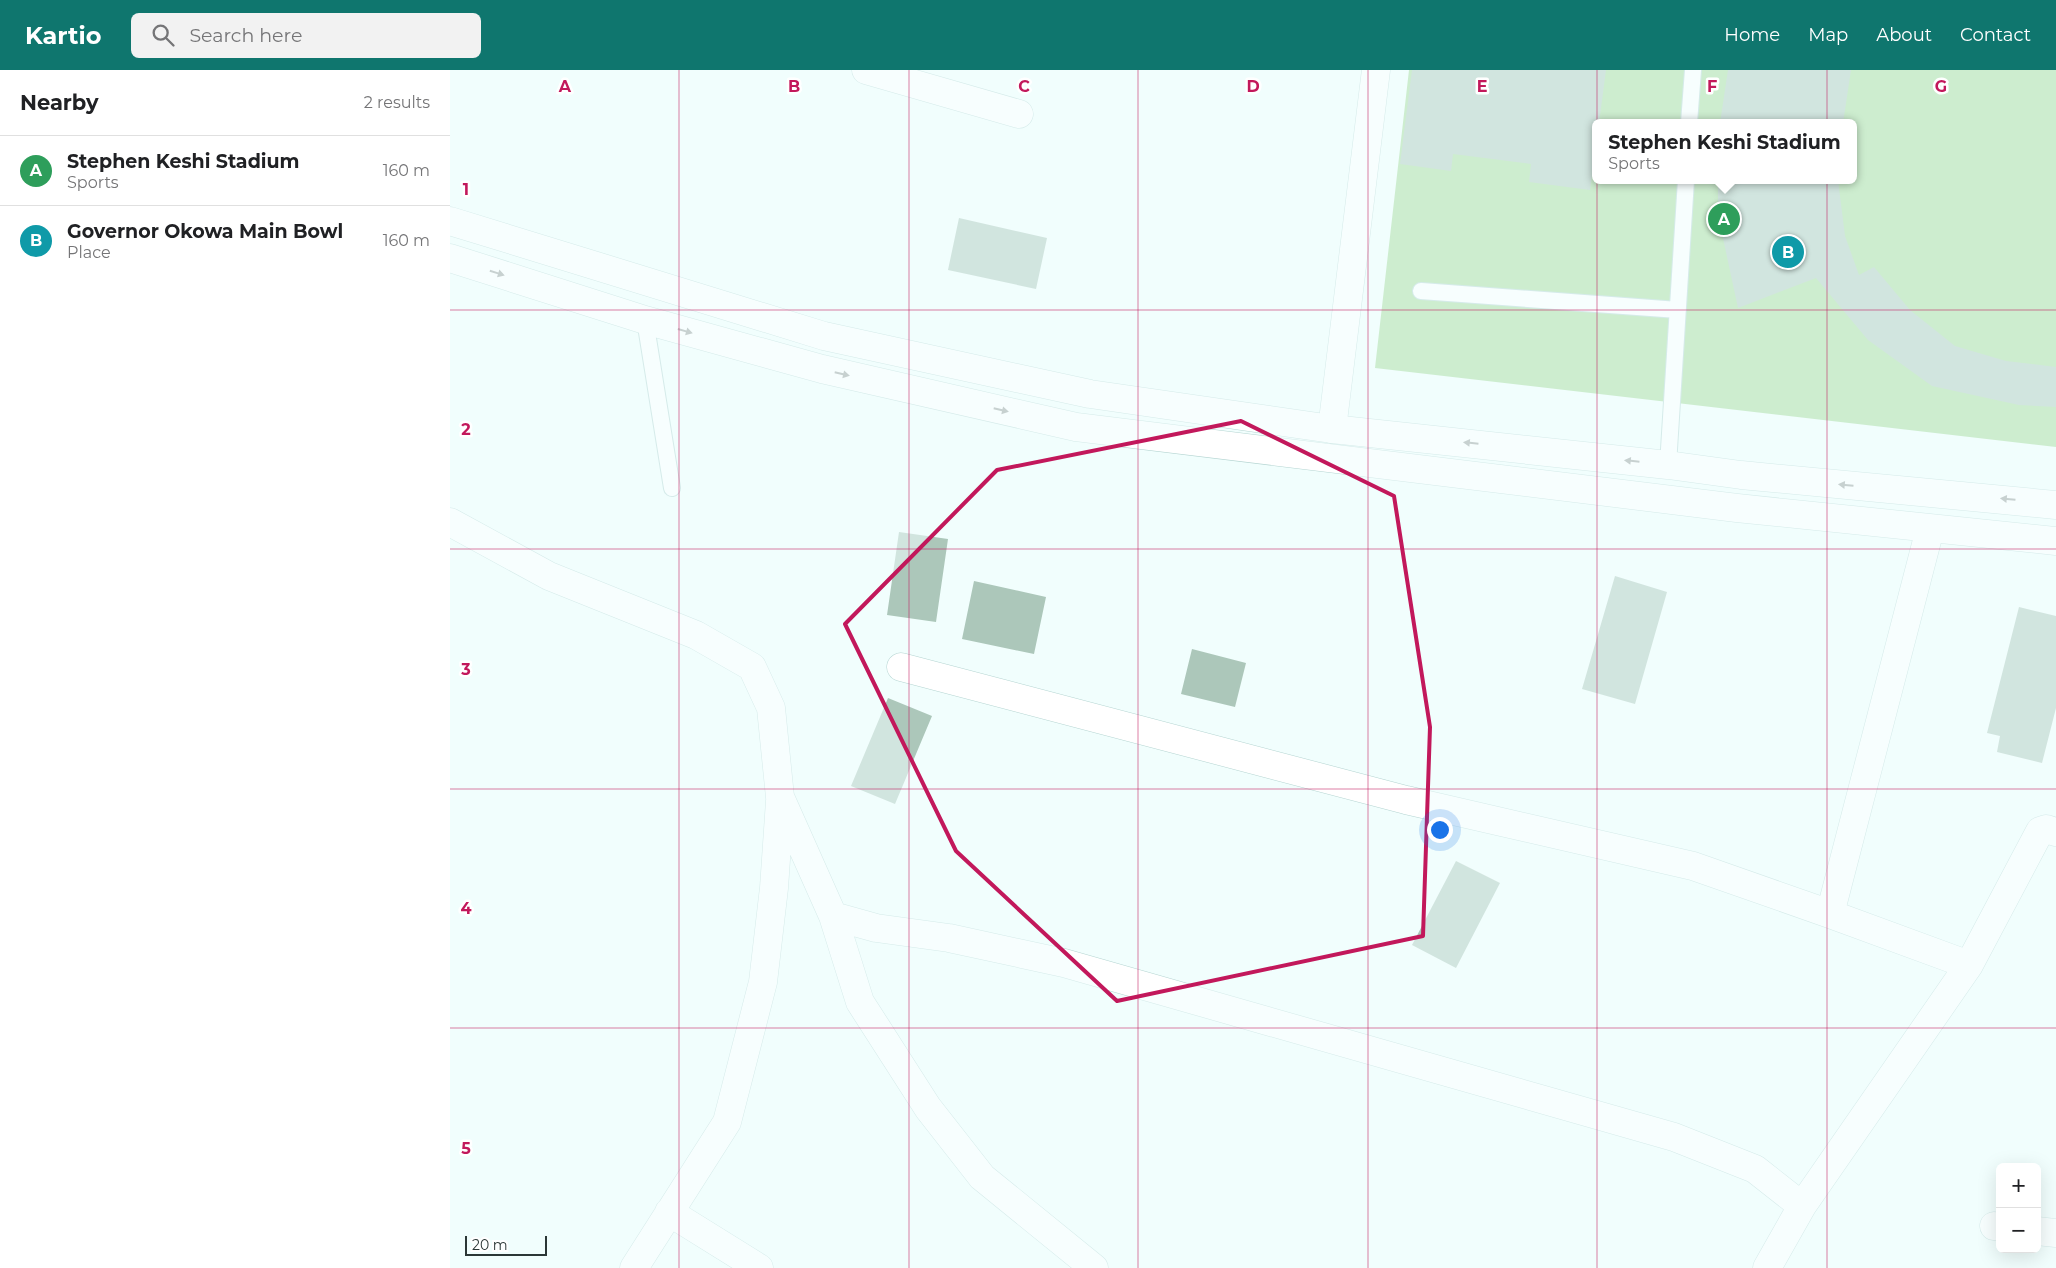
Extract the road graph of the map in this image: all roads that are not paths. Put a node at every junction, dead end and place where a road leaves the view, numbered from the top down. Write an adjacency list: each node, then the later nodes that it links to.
1 (866, 70): 4 (street)
2 (1376, 70): 12 (street)
3 (1692, 70): 5 (lane)
4 (1019, 114)
5 (1689, 119)
6 (1686, 184): 10 (lane)
7 (450, 221): 12 (street)
8 (450, 258): 11 (street, one-way to 11)
9 (1421, 291): 10 (lane)
10 (1678, 310): 13 (lane)
11 (645, 320): 15 (lane); 17 (street, one-way to 17)
12 (1332, 429): 13 (street, one-way to 12)
13 (1668, 465): 14 (street)
14 (1741, 475): 16 (street, one-way to 14); 17 (street)
15 (672, 488)
16 (2056, 505)
17 (1737, 508): 19 (street)
18 (450, 522): 22 (street)
19 (1930, 528): 20 (street); 24 (street)
20 (2056, 541)
21 (901, 667): 24 (street)
22 (780, 797): 25 (street); 28 (street)
23 (2056, 832): 26 (street)
24 (1830, 914): 26 (street)
25 (833, 916): 27 (street); 33 (street)
26 (1970, 965): 27 (street)
27 (1802, 1206): 34 (street)
28 (669, 1212): 31 (street); 32 (street)
29 (2041, 1231): 30 (street)
30 (2056, 1233)
31 (634, 1268)
32 (759, 1268)
33 (1094, 1268)
34 (1766, 1268)

